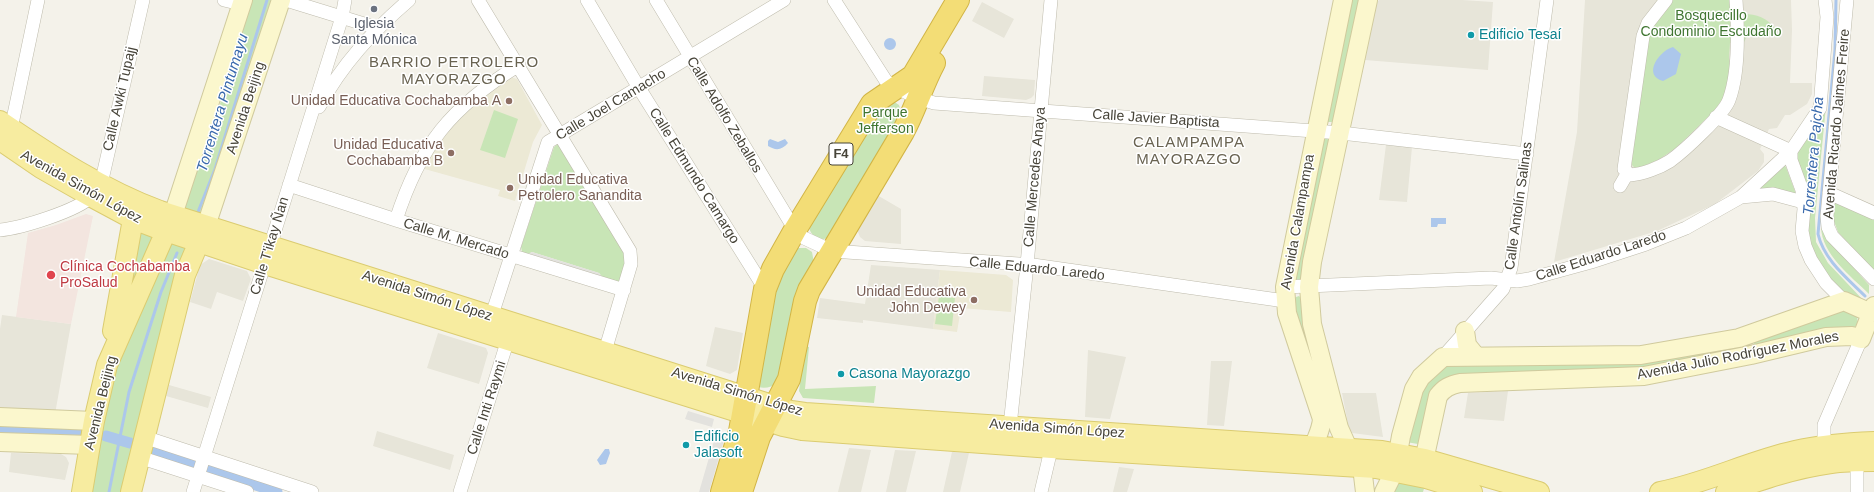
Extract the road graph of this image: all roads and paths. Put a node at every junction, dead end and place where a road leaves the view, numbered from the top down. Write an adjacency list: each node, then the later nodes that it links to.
1 (38, 0): 33 (street)
2 (142, 0): 43 (street, Calle Awki Tupajj)
3 (224, 0): 23 (street)
4 (281, 0): 53 (street, Avenida Beijing)
5 (286, 0): 24 (street)
6 (345, 0): 24 (street, Calle T'ikay Ñan)
7 (409, 0): 25 (street)
8 (478, 0): 27 (street)
9 (587, 0): 28 (street, Calle Edmundo Camargo)
10 (656, 0): 26 (street, Calle Adolfo Zeballos)
11 (784, 0): 26 (street, Calle Joel Camacho)
12 (834, 0): 29 (street, Calle Javier Baptista)
13 (958, 0): 29 (highway, F4)
14 (971, 0): 30 (highway)
15 (1051, 0): 31 (street, Calle Mercedes Anaya)
16 (1343, 0): 34 (street, Avenida Calampampa)
17 (1368, 0): 36 (street, Avenida Calampampa)
18 (1547, 0): 39 (street, Calle Antolín Salinas)
19 (1666, 0): 40 (street)
20 (1736, 0): 32 (street)
21 (1825, 0): 38 (street, Avenida Ricardo Jaimes Freire)
22 (1847, 0): 44 (street, Avenida Ricardo Jaimes Freire)
23 (242, 2): 50 (street, Avenida Beijing)
24 (342, 17): 25 (street); 35 (street, Calle T'ikay Ñan)
25 (377, 28): 35 (street)
26 (689, 58): 28 (street, Calle Joel Camacho); 52 (street, Calle Adolfo Zeballos)
27 (518, 65): 37 (street); 49 (street)
28 (640, 88): 37 (street, Calle Joel Camacho); 61 (street, Calle Edmundo Camargo)
29 (896, 88): 30 (street, Calle Javier Baptista); 52 (highway, F4)
30 (918, 99): 31 (street, Calle Javier Baptista); 54 (highway)
31 (1040, 111): 34 (street, Calle Javier Baptista); 57 (street, Calle Mercedes Anaya)
32 (1716, 117): 38 (street); 40 (street)
33 (3, 130): 43 (main road, Avenida Simón López)
34 (1315, 131): 36 (street, Calle Javier Baptista); 63 (street, Avenida Calampampa)
35 (305, 132): 41 (street, Calle T'ikay Ñan)
36 (1341, 133): 39 (street, Calle Javier Baptista); 60 (street, Avenida Calampampa)
37 (561, 135): 56 (street, Calle Joel Camacho); 62 (street)
38 (1791, 151): 45 (street, Calle Eduardo Laredo); 46 (street, Avenida Ricardo Jaimes Freire)
39 (1527, 154): 59 (street, Calle Antolín Salinas)
40 (1627, 174): 42 (street)
41 (289, 185): 49 (street, Calle M. Mercado); 55 (street, Calle T'ikay Ñan)
42 (1620, 186)
43 (97, 190): 48 (main road, Avenida Simón López); 50 (main road, Avenida Simón López); 51 (street)
44 (1829, 193): 47 (street); 58 (street, Avenida Ricardo Jaimes Freire)
45 (1741, 197): 46 (street, Calle Eduardo Laredo); 59 (street, Calle Eduardo Laredo)
46 (1803, 202): 64 (street, Avenida Ricardo Jaimes Freire)
47 (1874, 213)
48 (133, 219): 50 (main road, Avenida Simón López); 75 (main road)
49 (396, 220): 56 (street, Calle M. Mercado)
50 (173, 224): 53 (main road, Avenida Simón López); 75 (main road, Avenida Beijing)
51 (0, 230)
52 (795, 230): 54 (street, Calle Eduardo Laredo); 61 (highway, F4)
53 (199, 233): 55 (main road, Avenida Simón López); 82 (main road, Avenida Beijing)
54 (832, 251): 57 (street, Calle Eduardo Laredo); 78 (highway)
55 (267, 255): 66 (main road, Avenida Simón López); 91 (street, Calle T'ikay Ñan)
56 (511, 256): 62 (street, Calle M. Mercado); 66 (street, Calle Joel Camacho)
57 (1027, 265): 63 (street, Calle Eduardo Laredo); 81 (street, Calle Mercedes Anaya)
58 (1874, 279)
59 (1508, 280): 60 (street, Calle Eduardo Laredo); 67 (street, Calle Antolín Salinas)
60 (1309, 287): 63 (street, Calle Eduardo Laredo); 77 (street, Avenida Calampampa)
61 (765, 289): 76 (highway, F4)
62 (624, 290): 71 (street)
63 (1285, 294): 77 (street, Avenida Calampampa)
64 (1844, 300): 65 (street, Avenida Ricardo Jaimes Freire); 69 (street, Avenida Julio Rodríguez Morales)
65 (1872, 316): 70 (street)
66 (489, 325): 68 (main road, Avenida Simón López)
67 (1465, 331): 72 (street, Calle Antolín Salinas); 73 (street)
68 (510, 332): 71 (main road, Avenida Simón López); 76 (main road, Avenida Simón López); 103 (street, Calle Inti Raymi)
69 (1748, 335): 73 (street, Avenida Julio Rodríguez Morales); 74 (street)
70 (1861, 339): 74 (street, Avenida Julio Rodríguez Morales); 87 (street)
71 (605, 351): 76 (main road, Avenida Simón López)
72 (1443, 356): 73 (street, Avenida Julio Rodríguez Morales); 92 (street, Calle Antolín Salinas)
73 (1476, 356)
74 (1751, 356): 95 (street, Avenida Julio Rodríguez Morales)
75 (107, 366): 80 (main road, Avenida Beijing)
76 (744, 405): 78 (main road, Avenida Simón López); 104 (highway, F4)
77 (1328, 412): 88 (street, Avenida Calampampa); 89 (street, Avenida Calampampa)
78 (771, 414): 81 (main road, Avenida Simón López); 83 (main road, Avenida Simón López); 105 (highway)
79 (0, 417): 80 (street)
80 (94, 422): 86 (main road, Avenida Beijing)
81 (1010, 426): 83 (main road, Avenida Simón López)
82 (144, 437): 90 (main road, Avenida Beijing); 91 (street)
83 (1053, 439): 89 (main road, Avenida Simón López); 106 (street)
84 (0, 442): 86 (street)
85 (1874, 442): 87 (main road)
86 (90, 446): 98 (main road, Avenida Beijing)
87 (1824, 446): 97 (main road)
88 (1348, 448): 89 (main road, Avenida Simón López); 92 (main road, Avenida Simón López)
89 (1311, 455): 94 (main road, Avenida Simón López)
90 (139, 457): 96 (street); 99 (main road, Avenida Beijing)
91 (204, 458): 96 (street, Calle T'ikay Ñan); 102 (street)
92 (1397, 461): 94 (main road, Avenida Simón López); 95 (main road, Avenida Simón López); 108 (street, Calle Antolín Salinas)
93 (1866, 461): 97 (main road); 112 (street)
94 (1362, 467): 107 (street)
95 (1422, 468): 109 (main road, Avenida Simón López); 110 (main road, Avenida Simón López)
96 (199, 475): 100 (street, Calle T'ikay Ñan); 101 (street)
97 (1725, 488): 111 (main road)
98 (82, 492)
99 (131, 492)
100 (193, 492)
101 (247, 492)
102 (312, 492)
103 (460, 492)
104 (722, 492)
105 (741, 492)
106 (1041, 492)
107 (1365, 492)
108 (1384, 492)
109 (1472, 492)
110 (1539, 492)
111 (1660, 492)
112 (1857, 492)

